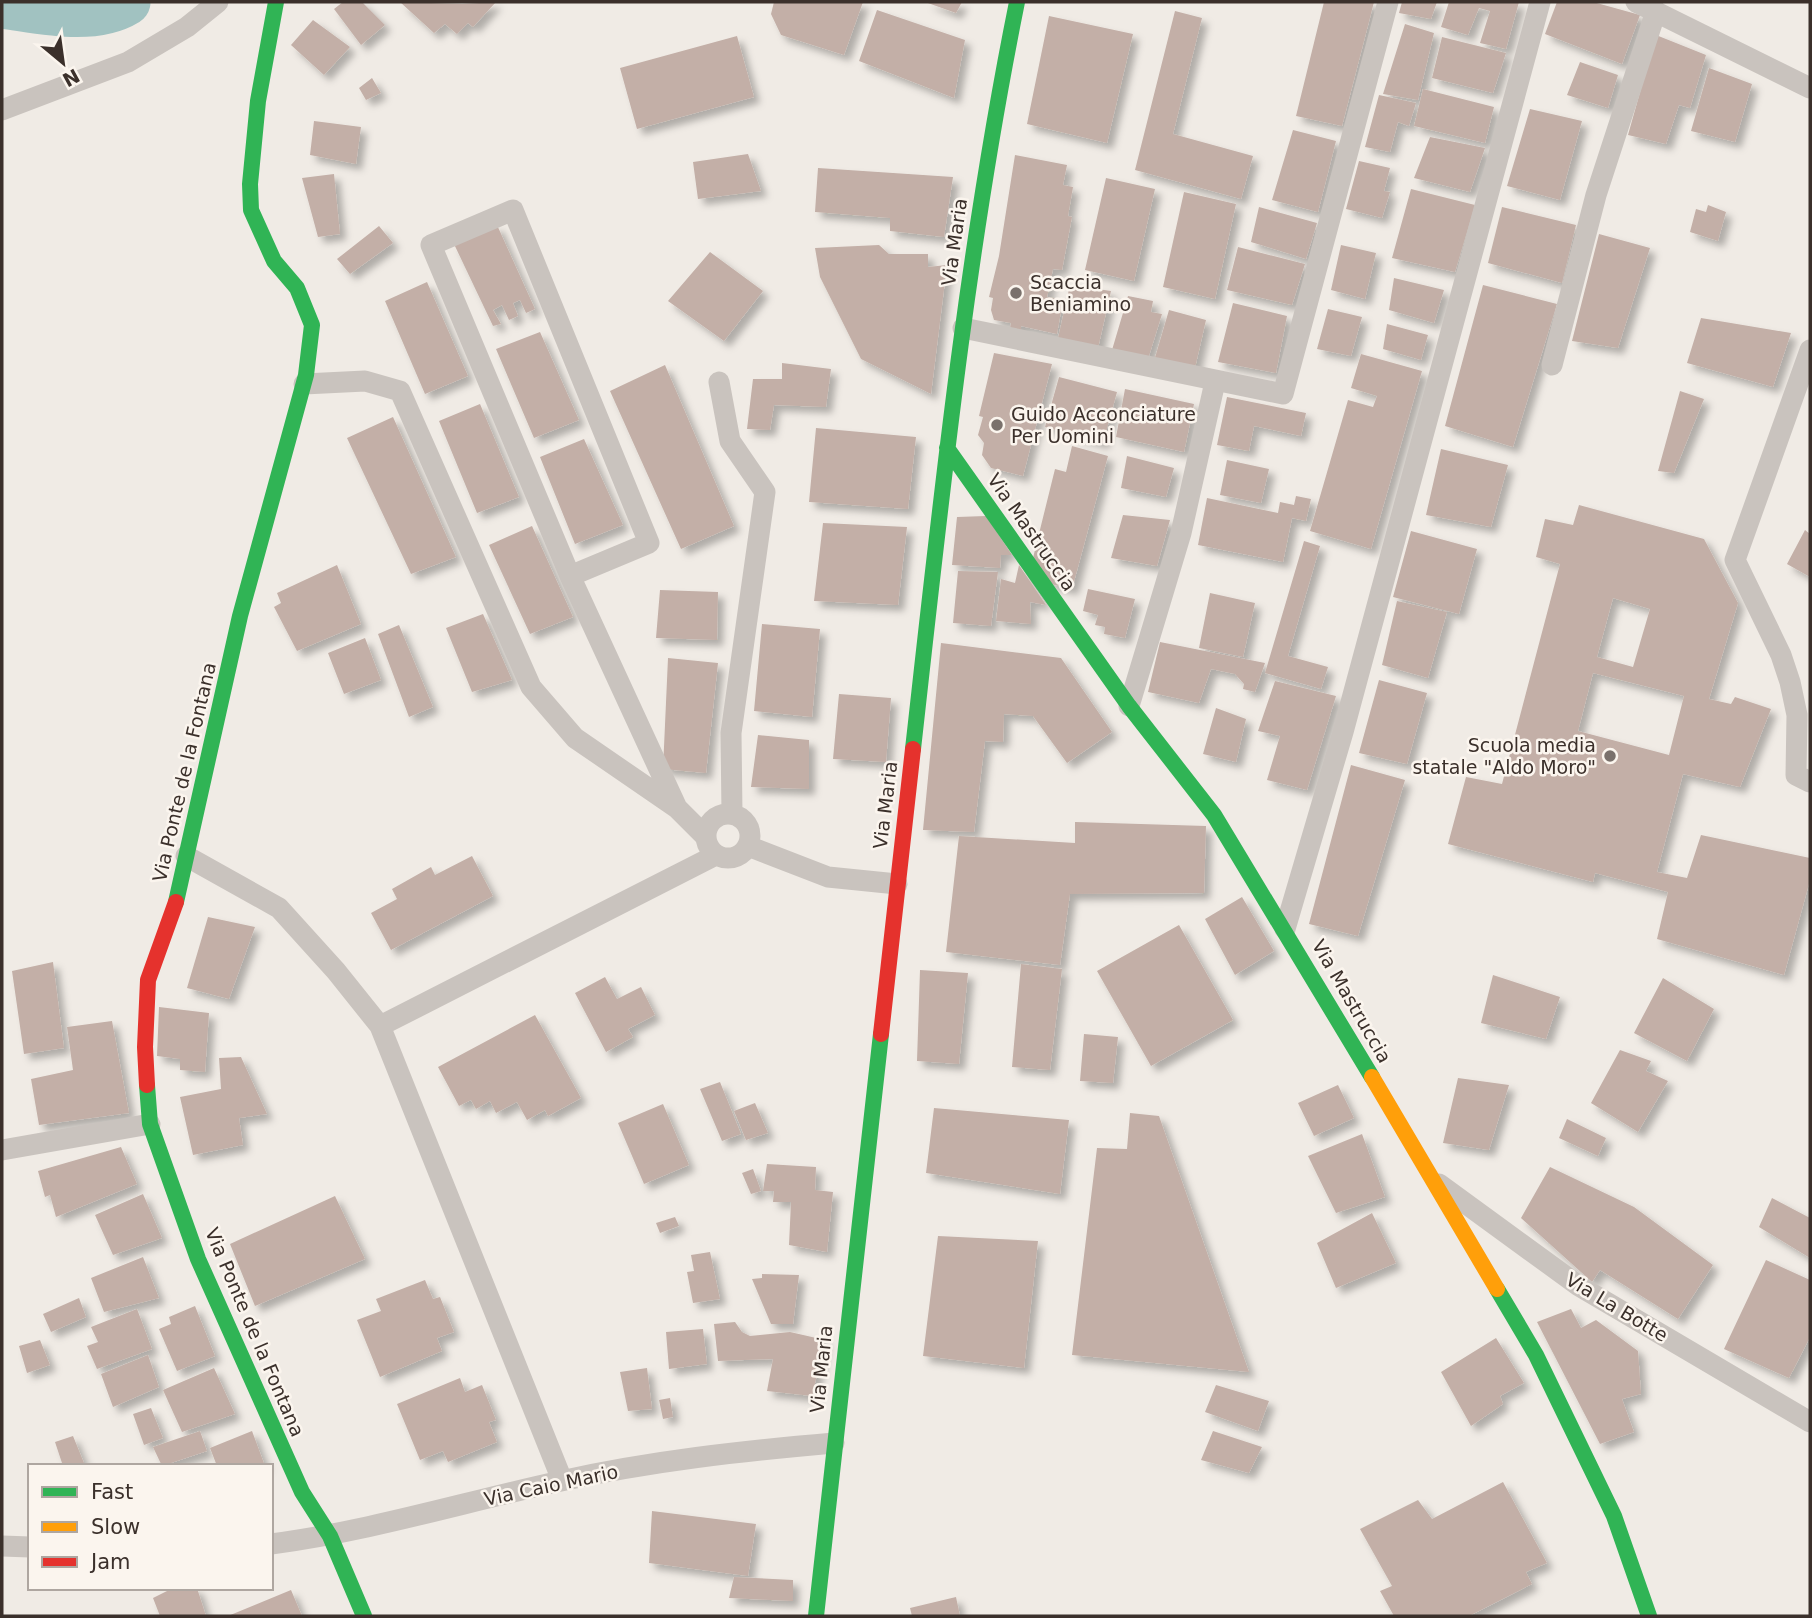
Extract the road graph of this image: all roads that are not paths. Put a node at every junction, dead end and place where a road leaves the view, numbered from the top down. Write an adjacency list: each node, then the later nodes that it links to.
1 (218, 2): 9 (street)
2 (276, 2): 15 (street, Via Ponte de la Fontana)
3 (1017, 2): 10 (street, Via Maria)
4 (1388, 2): 14 (street)
5 (1540, 2): 26 (street)
6 (1636, 2): 7 (street)
7 (1656, 11): 8 (street); 12 (street)
8 (1810, 88)
9 (2, 110)
10 (963, 328): 14 (street); 16 (street, Via Maria)
11 (1810, 350): 19 (street)
12 (1552, 365)
13 (719, 382): 21 (street)
14 (1215, 382): 18 (street)
15 (304, 384): 20 (street); 24 (street, Via Ponte de la Fontana)
16 (947, 448): 18 (street, Via Mastruccia); 25 (street, Via Maria)
17 (570, 576): 17 (street); 20 (street)
18 (1129, 706): 26 (street, Via Mastruccia)
19 (1810, 782)
20 (677, 808): 22 (street)
21 (732, 814): 22 (street); 23 (street)
22 (711, 846): 23 (street); 27 (street)
23 (748, 846): 25 (street)
24 (186, 856): 27 (street); 28 (street, Via Ponte de la Fontana)
25 (897, 884): 32 (street, Via Maria)
26 (1285, 929): 30 (street, Via Mastruccia)
27 (380, 1026): 33 (street)
28 (150, 1124): 29 (street); 34 (street, Via Ponte de la Fontana)
29 (2, 1150)
30 (1432, 1178): 31 (street, Via La Botte); 40 (street, Via Mastruccia)
31 (1810, 1422)
32 (834, 1443): 33 (street, Via Caio Mario); 39 (street, Via Maria)
33 (562, 1480): 34 (street, Via Caio Mario)
34 (330, 1536): 35 (street, Via Caio Mario); 38 (street, Via Ponte de la Fontana)
35 (273, 1544)
36 (2, 1546): 37 (street)
37 (28, 1547)
38 (364, 1616)
39 (816, 1616)
40 (1649, 1616)

